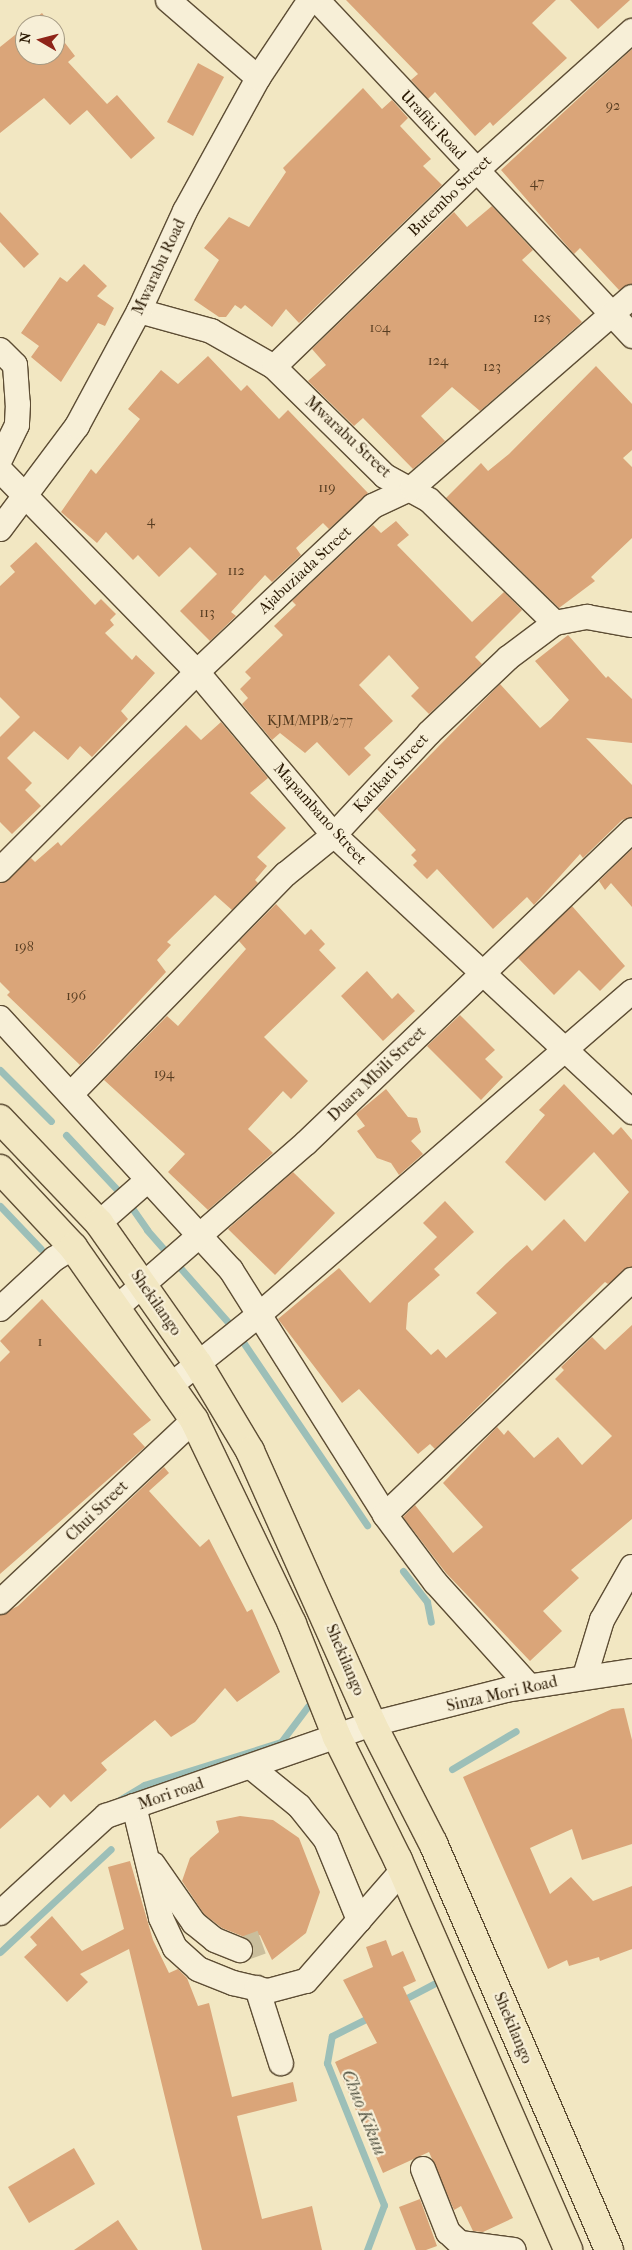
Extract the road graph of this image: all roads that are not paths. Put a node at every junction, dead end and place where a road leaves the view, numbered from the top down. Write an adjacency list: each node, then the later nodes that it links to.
1 (168, 0): 5 (street)
2 (310, 0): 5 (street, Mwarabu Road)
3 (317, 0): 6 (street, Urafiki Road)
4 (632, 31): 6 (street, Butembo Street)
5 (258, 78): 8 (street, Mwarabu Road)
6 (476, 170): 9 (street, Urafiki Road); 12 (street, Butembo Street)
7 (632, 296): 9 (street, Ajabuziada Street)
8 (139, 311): 12 (street, Mwarabu Street); 16 (street, Mwarabu Road)
9 (610, 318): 10 (street, Urafiki Road); 15 (street, Ajabuziada Street)
10 (632, 336)
11 (0, 350): 13 (street)
12 (274, 366): 15 (street, Mwarabu Street)
13 (0, 460)
14 (0, 470): 16 (street, Mapambano Street)
15 (412, 488): 18 (street, Mwarabu Street); 20 (street, Ajabuziada Street)
16 (27, 496): 17 (street, Mwarabu Road); 20 (street, Mapambano Street)
17 (0, 529)
18 (555, 624): 19 (street, Katikati Street); 22 (street, Katikati Street)
19 (632, 625)
20 (197, 672): 22 (street, Mapambano Street); 23 (street, Ajabuziada Street)
21 (632, 830): 24 (street, Duara Mbili Street)
22 (334, 835): 24 (street, Mapambano Street); 28 (street, Katikati Street)
23 (0, 870)
24 (479, 974): 27 (street, Mapambano Street); 34 (street, Duara Mbili Street)
25 (632, 992): 27 (street)
26 (0, 1018): 28 (street)
27 (569, 1050): 29 (street, Mapambano Street); 40 (street)
28 (73, 1092): 32 (street)
29 (632, 1112)
30 (0, 1119): 33 (main road, Shekilango)
31 (0, 1169): 35 (main road)
32 (148, 1180): 33 (street); 34 (street)
33 (99, 1223): 37 (main road, Shekilango)
34 (202, 1236): 37 (street, Duara Mbili Street); 40 (street)
35 (73, 1247): 38 (street); 39 (main road)
36 (632, 1280): 44 (street)
37 (142, 1283): 39 (street, Duara Mbili Street); 41 (main road, Shekilango)
38 (0, 1309)
39 (115, 1309): 42 (main road)
40 (262, 1313): 41 (street); 44 (street)
41 (198, 1364): 42 (street); 50 (main road, Shekilango)
42 (170, 1386): 43 (main road)
43 (194, 1420): 46 (street, Chui Street); 51 (main road)
44 (385, 1515): 49 (street)
45 (632, 1567): 48 (street)
46 (0, 1602)
47 (632, 1671): 48 (street, Sinza Mori Road)
48 (585, 1676): 49 (street, Sinza Mori Road)
49 (529, 1686): 50 (street, Sinza Mori Road)
50 (372, 1724): 51 (street, Mori road); 64 (main road, Shekilango)
51 (337, 1738): 52 (street, Mori road); 55 (main road)
52 (251, 1767): 53 (street, Mori road); 57 (street)
53 (134, 1806): 54 (street); 56 (street, Mori road)
54 (146, 1854): 58 (street); 59 (street)
55 (403, 1870): 57 (street); 63 (main road)
56 (0, 1913)
57 (359, 1920): 59 (street)
58 (240, 1950)
59 (257, 1988): 60 (street)
60 (281, 2063)
61 (423, 2169): 62 (street)
62 (514, 2250)
63 (568, 2250)
64 (610, 2250)

